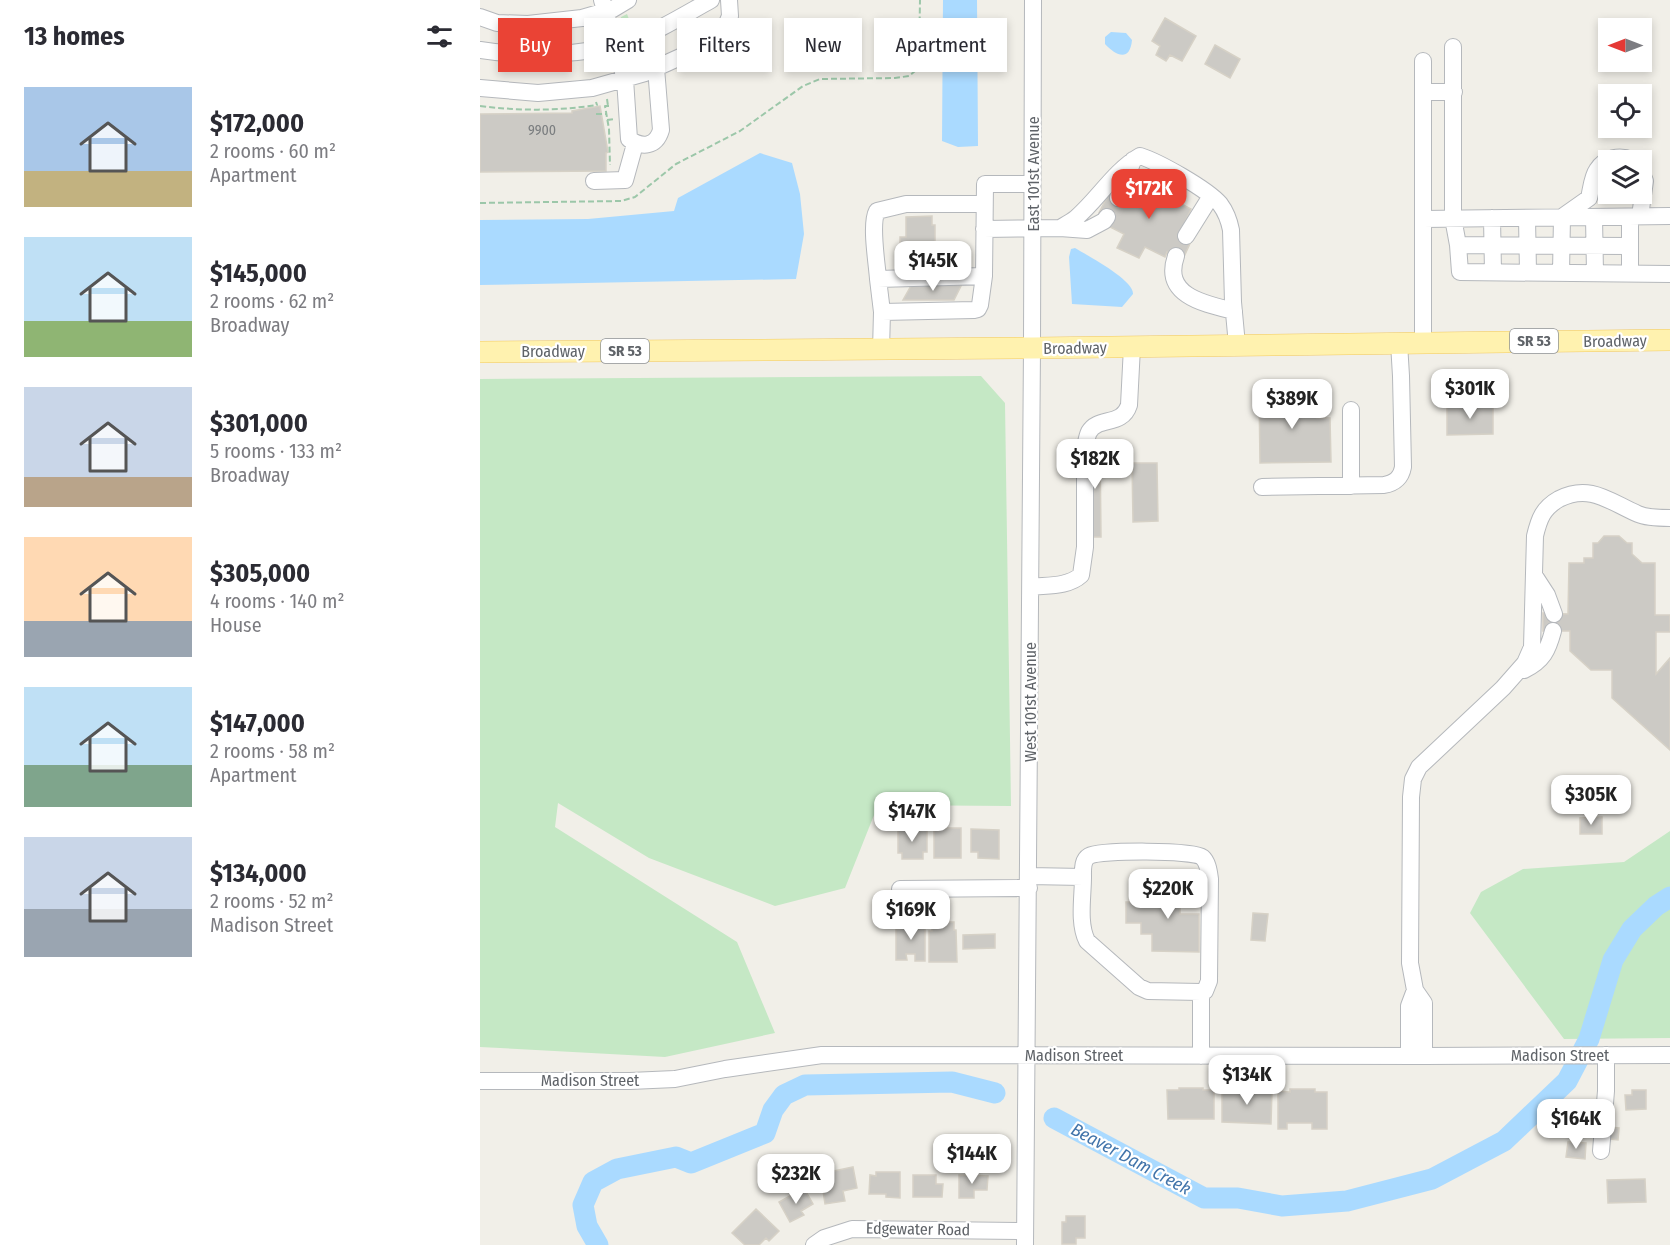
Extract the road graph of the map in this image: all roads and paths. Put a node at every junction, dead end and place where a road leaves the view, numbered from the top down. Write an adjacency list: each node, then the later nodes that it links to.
1 (628, 0): 6 (street)
2 (711, 0): 8 (street)
3 (729, 0): 13 (street)
4 (920, 0): 34 (path)
5 (1033, 0): 31 (street, East 101st Avenue)
6 (603, 5): 7 (street)
7 (480, 17)
8 (665, 26)
9 (1453, 47): 20 (street)
10 (480, 50): 11 (street)
11 (584, 52)
12 (1423, 61): 19 (street)
13 (665, 64)
14 (623, 72): 17 (street)
15 (645, 72): 17 (street)
16 (656, 72): 26 (street)
17 (625, 79): 18 (street); 26 (street)
18 (480, 88)
19 (1423, 92): 20 (street); 45 (street)
20 (1454, 92): 42 (street)
21 (597, 105): 23 (path)
22 (596, 114): 23 (path)
23 (606, 114): 25 (path)
24 (620, 118): 25 (path)
25 (608, 120): 29 (path)
26 (636, 144): 29 (street)
27 (1134, 160): 32 (street); 33 (street); 47 (street)
28 (1598, 168): 39 (street)
29 (611, 180): 30 (street)
30 (594, 181)
31 (1032, 184): 35 (street); 46 (street, East 101st Avenue)
32 (1211, 196): 49 (street); 65 (street)
33 (1118, 198)
34 (480, 203)
35 (984, 204): 48 (street); 64 (street)
36 (1639, 204): 41 (street)
37 (1670, 216): 41 (street)
38 (1107, 217): 47 (street)
39 (1562, 217): 40 (street); 44 (street); 53 (street)
40 (1594, 217): 41 (street); 54 (street)
41 (1635, 217): 55 (street)
42 (1453, 218): 43 (street); 45 (street); 50 (street)
43 (1492, 218): 44 (street); 51 (street)
44 (1527, 218): 52 (street)
45 (1423, 219): 68 (street)
46 (1032, 228): 47 (street); 48 (street); 72 (street, East 101st Avenue)
47 (1060, 228)
48 (984, 229): 63 (street)
49 (1186, 236)
50 (1458, 245): 51 (street); 57 (street)
51 (1492, 245): 52 (street); 57 (street)
52 (1527, 245): 53 (street); 58 (street)
53 (1561, 246): 54 (street); 59 (street)
54 (1594, 246): 55 (street); 60 (street)
55 (1630, 246): 61 (street)
56 (1176, 256): 65 (street)
57 (1493, 272): 58 (street)
58 (1528, 272): 59 (street)
59 (1561, 273): 60 (street)
60 (1595, 273): 61 (street)
61 (1630, 273): 62 (street)
62 (1670, 274)
63 (984, 276): 64 (street); 66 (street)
64 (878, 279): 66 (street)
65 (1234, 310): 70 (street)
66 (882, 312): 73 (street)
67 (1670, 340): 68 (main road, Broadway / SR 53)
68 (1423, 342): 69 (main road, Broadway / SR 53)
69 (1399, 343): 70 (main road, Broadway / SR 53); 76 (street)
70 (1237, 345): 71 (main road, Broadway / SR 53)
71 (1132, 347): 72 (main road, Broadway / SR 53); 80 (street)
72 (1032, 348): 73 (main road, Broadway / SR 53); 80 (street, West 101st Avenue)
73 (881, 350): 74 (main road, Broadway / SR 53)
74 (480, 352)
75 (1351, 410): 76 (street)
76 (1351, 486): 77 (street)
77 (1262, 487)
78 (1670, 518): 79 (street)
79 (1534, 575): 81 (street); 83 (street)
80 (1031, 586): 85 (street, West 101st Avenue)
81 (1554, 614)
82 (1553, 631): 83 (street)
83 (1515, 674): 92 (street)
84 (1083, 877): 85 (street); 87 (street); 87 (street)
85 (1029, 882): 86 (street); 88 (street, West 101st Avenue)
86 (900, 889)
87 (1201, 992): 91 (street)
88 (1027, 1055): 91 (street, Madison Street); 93 (street, Madison Street); 95 (street, West 101st Avenue)
89 (1601, 1055): 90 (street, Madison Street); 92 (street, Madison Street); 94 (street)
90 (1670, 1055)
91 (1201, 1056): 92 (street, Madison Street)
92 (1417, 1056)
93 (480, 1081)
94 (1601, 1151)
95 (1025, 1238): 96 (street, Edgewater Road)
96 (814, 1245)

